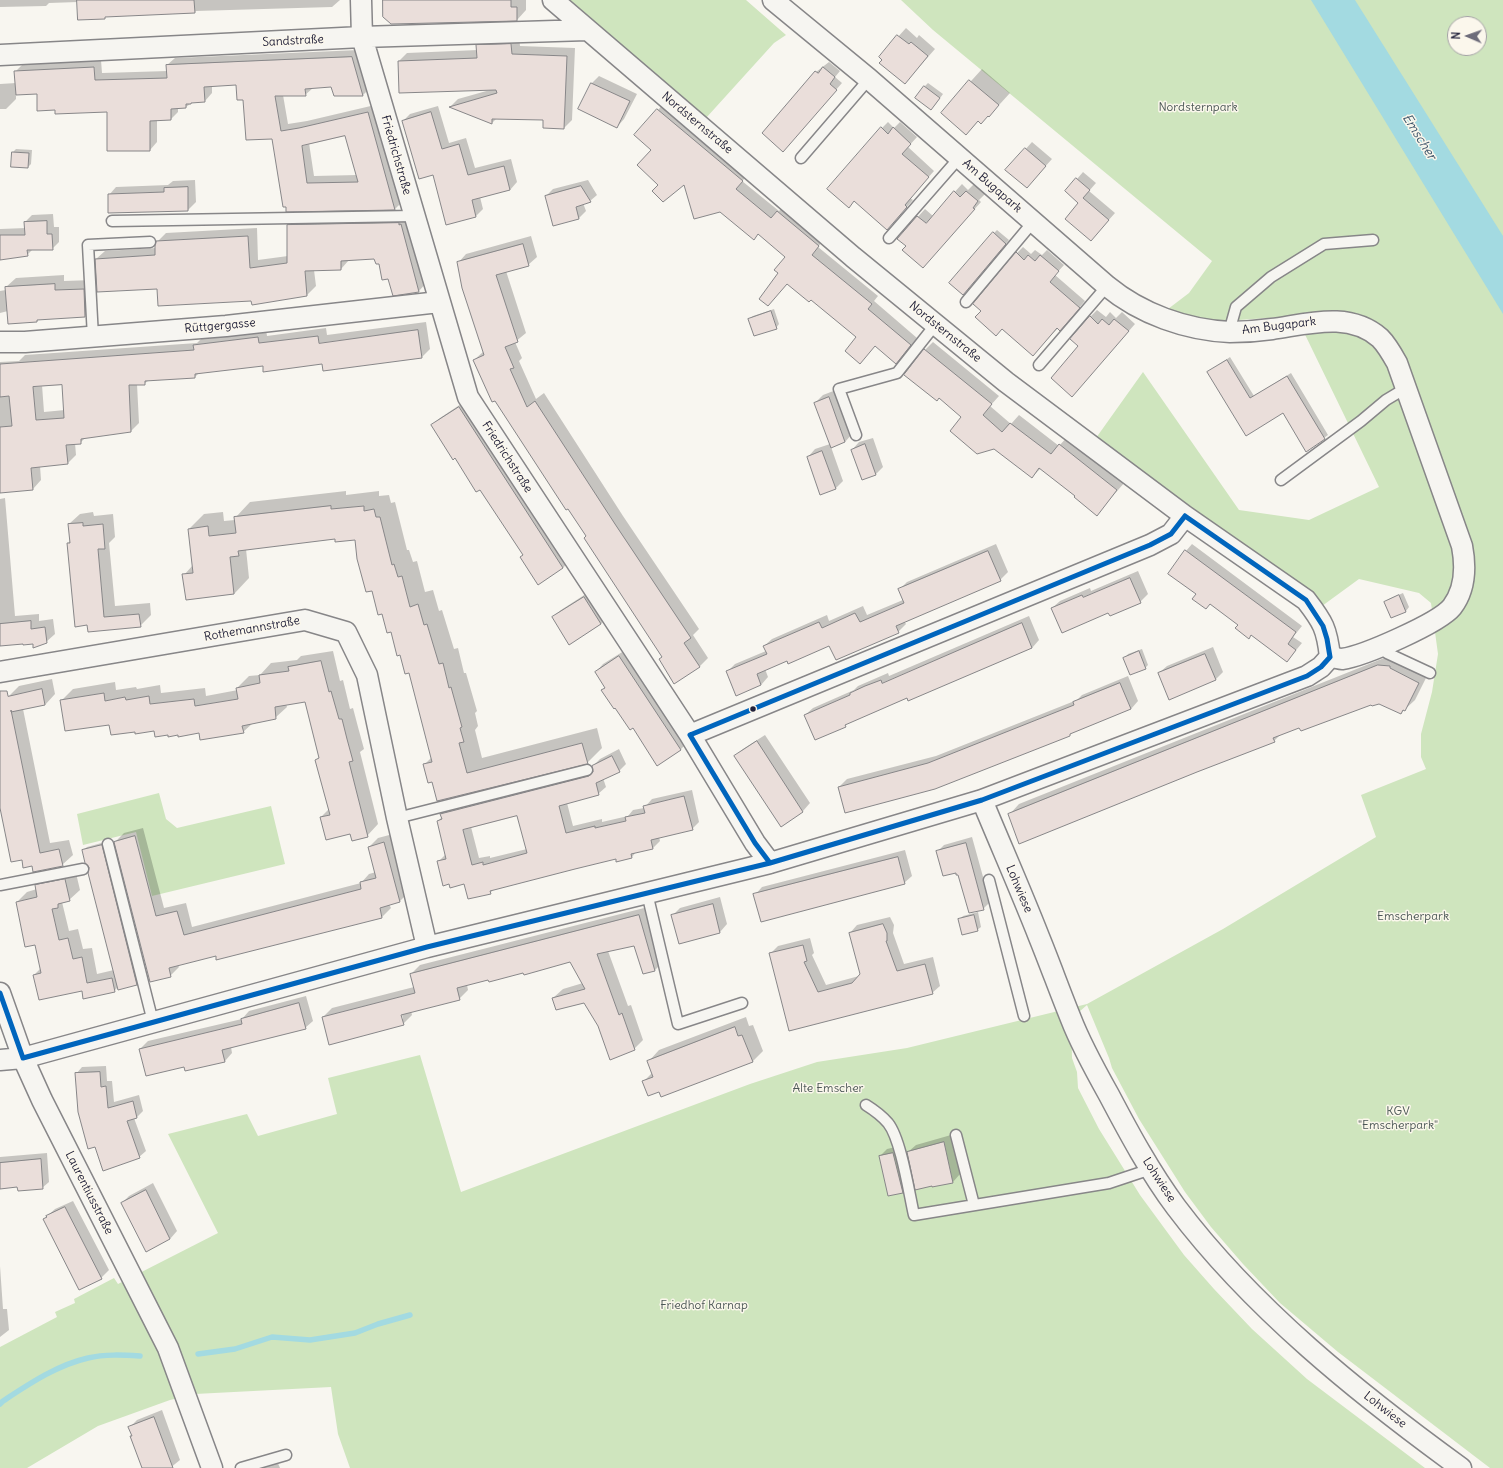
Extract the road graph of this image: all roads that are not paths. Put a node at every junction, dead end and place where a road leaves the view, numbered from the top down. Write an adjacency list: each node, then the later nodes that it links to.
1 (361, 0): 5 (street, Friedrichstraße)
2 (553, 0): 4 (street, Nordsternstraße)
3 (773, 0): 7 (street, Am Bugapark)
4 (587, 30): 5 (street, Sandstraße); 19 (street, Nordsternstraße)
5 (362, 38): 6 (street, Sandstraße); 10 (street, Friedrichstraße)
6 (0, 55)
7 (869, 79): 8 (lane); 9 (street, Am Bugapark)
8 (801, 158)
9 (959, 158): 12 (street, Am Bugapark); 13 (lane)
10 (414, 216): 11 (lane); 17 (street, Friedrichstraße)
11 (112, 221)
12 (1033, 222): 16 (street, Am Bugapark); 18 (lane)
13 (889, 238)
14 (1373, 240): 20 (lane)
15 (150, 242): 21 (lane)
16 (1107, 286): 20 (street, Am Bugapark); 23 (lane)
17 (439, 302): 21 (street, Rüttgergasse); 32 (street, Friedrichstraße)
18 (966, 302)
19 (935, 325): 25 (lane); 27 (street, Nordsternstraße)
20 (1229, 332): 24 (street, Am Bugapark)
21 (93, 337): 22 (street, Rüttgergasse)
22 (0, 342)
23 (1039, 365)
24 (1406, 388): 26 (lane); 28 (street, Am Bugapark)
25 (856, 435)
26 (1281, 480)
27 (1185, 516): 29 (street, Nordsternstraße); 32 (street)
28 (1385, 645): 29 (street, Am Bugapark); 31 (lane)
29 (1330, 657): 34 (street)
30 (0, 672): 35 (street, Rothemannstraße)
31 (1430, 672)
32 (690, 735): 37 (street, Friedrichstraße)
33 (586, 770): 35 (lane)
34 (982, 800): 37 (street); 51 (street, Lohwiese)
35 (397, 818): 42 (street, Rothemannstraße)
36 (108, 844): 46 (lane)
37 (770, 863): 41 (street)
38 (83, 869): 40 (lane)
39 (989, 880): 45 (lane)
40 (0, 885)
41 (647, 893): 42 (street); 44 (lane)
42 (427, 947): 46 (street)
43 (0, 993): 47 (street, Laurentiusstraße)
44 (742, 1003)
45 (1024, 1016)
46 (153, 1022): 47 (street)
47 (22, 1058): 48 (street); 54 (street, Laurentiusstraße)
48 (0, 1060)
49 (866, 1105): 52 (lane)
50 (956, 1135): 52 (lane)
51 (1151, 1169): 52 (lane); 56 (street, Lohwiese)
52 (974, 1205)
53 (286, 1454): 55 (lane)
54 (212, 1468)
55 (241, 1468)
56 (1461, 1468)

